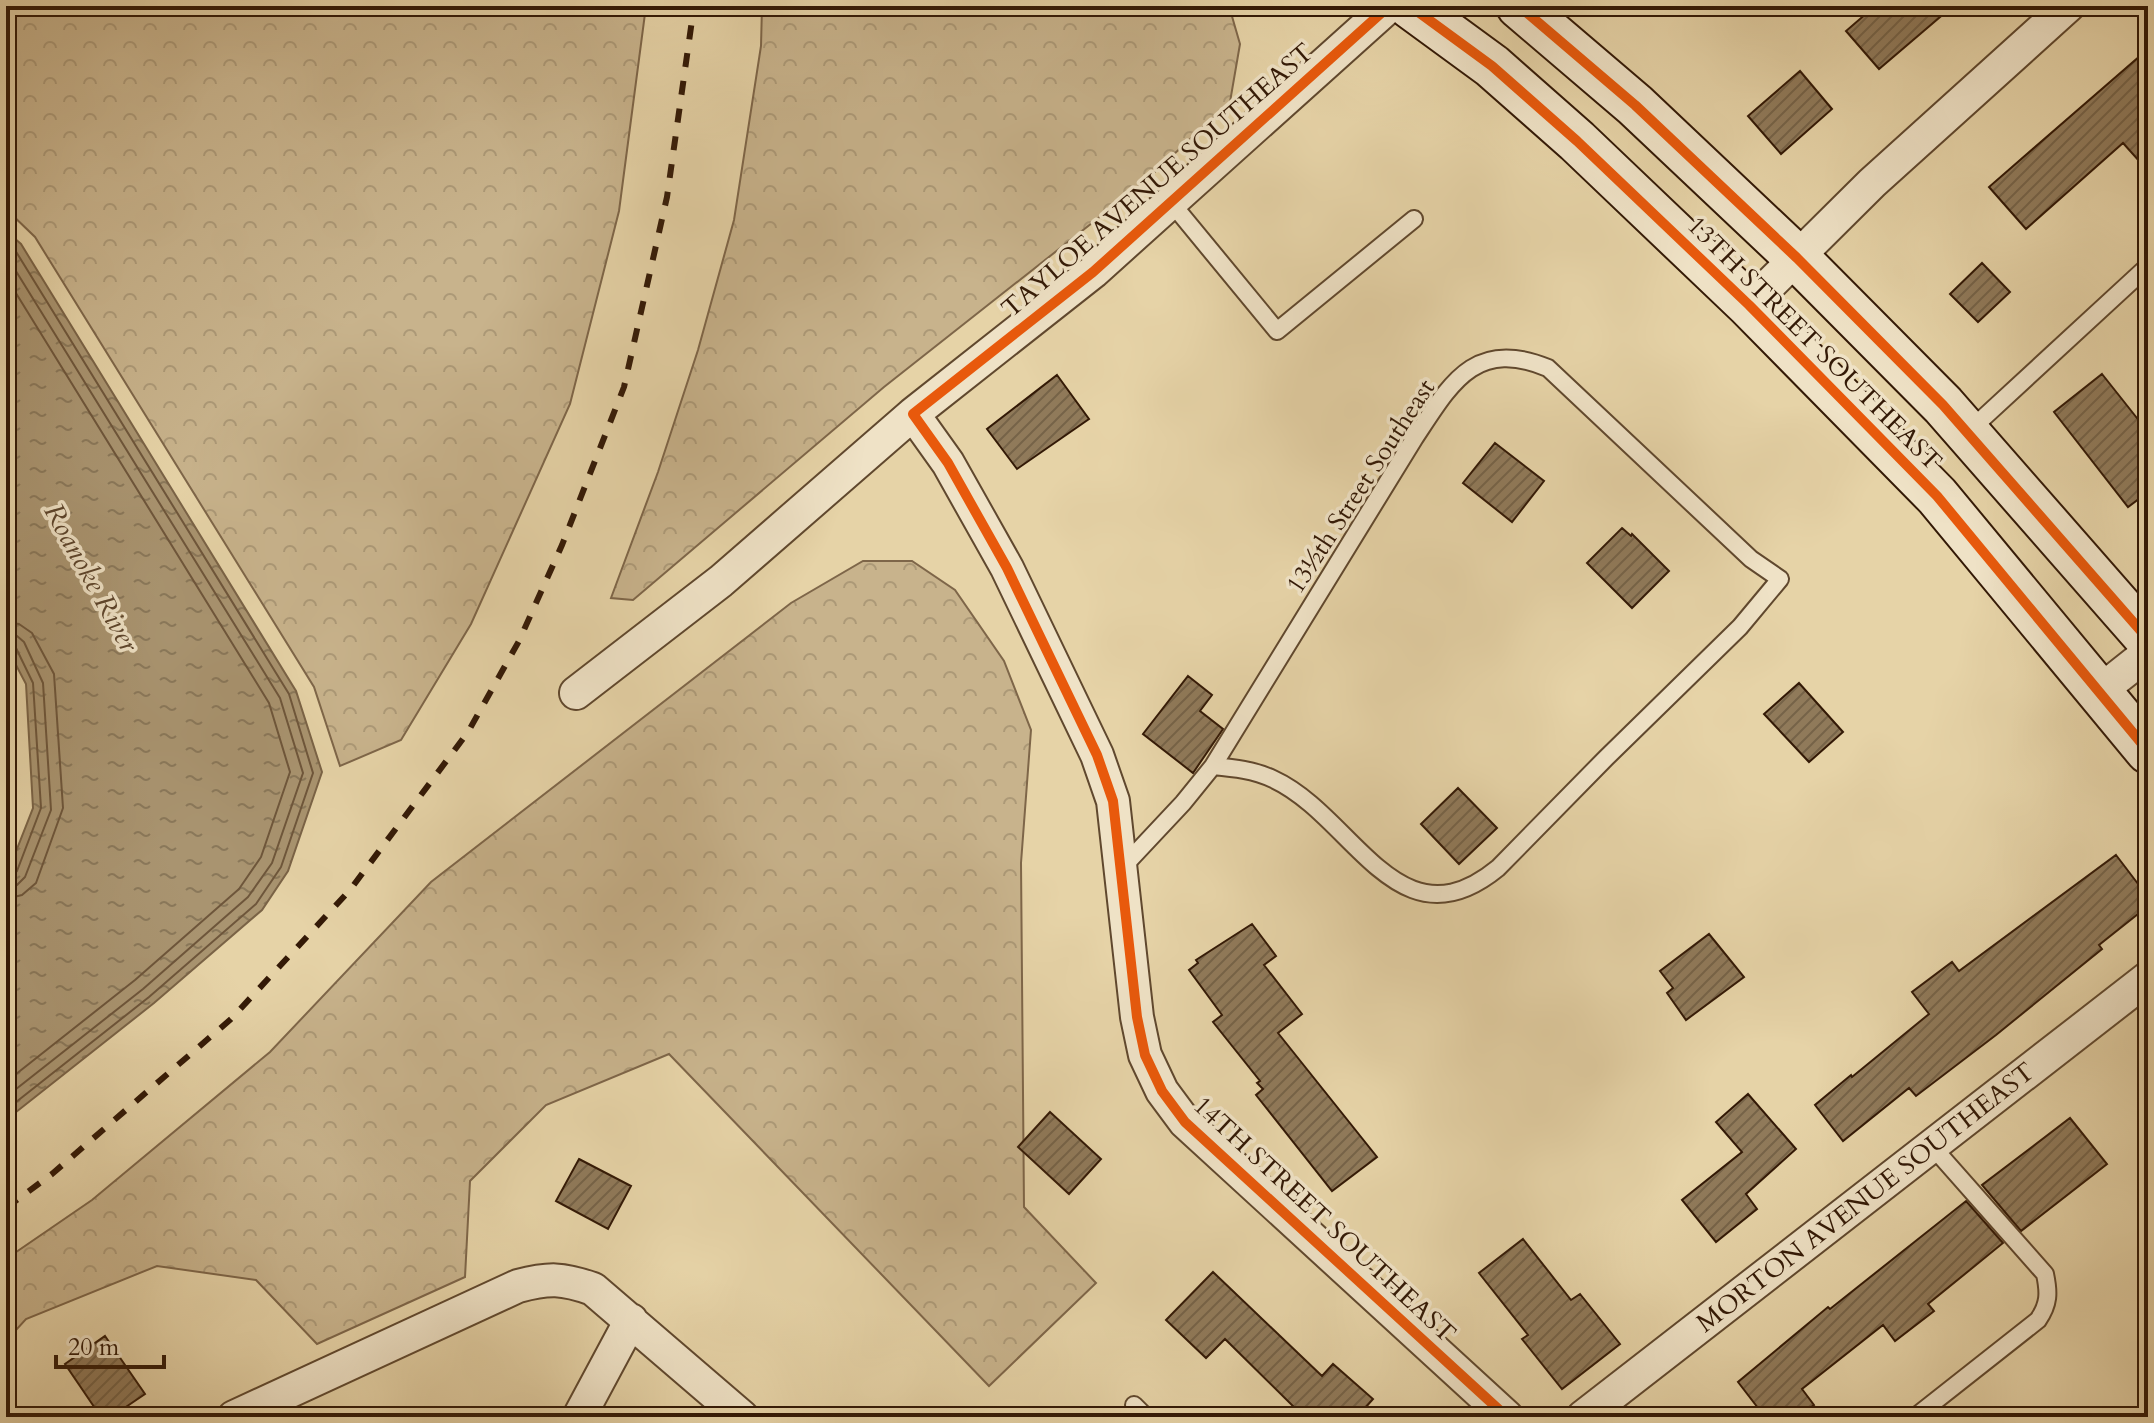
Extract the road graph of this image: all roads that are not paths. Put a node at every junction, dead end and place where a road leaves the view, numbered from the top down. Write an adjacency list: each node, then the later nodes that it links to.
1 (1389, 6): 5 (street, TAYLOE AVENUE SOUTHEAST)
2 (1410, 6): 9 (main road, 13TH STREET SOUTHEAST)
3 (1519, 6): 7 (main road, 13TH STREET SOUTHEAST)
4 (2068, 6): 7 (street)
5 (1170, 201): 6 (lane); 10 (street, TAYLOE AVENUE SOUTHEAST)
6 (1414, 219)
7 (1797, 258): 9 (street); 11 (main road, 13TH STREET SOUTHEAST)
8 (2148, 266): 11 (lane)
9 (1749, 305): 14 (main road, 13TH STREET SOUTHEAST)
10 (913, 414): 15 (street, TAYLOE AVENUE SOUTHEAST); 18 (street, 14TH STREET SOUTHEAST)
11 (1967, 432): 12 (main road, 13TH STREET SOUTHEAST)
12 (2148, 639)
13 (2148, 653): 14 (street)
14 (2100, 691): 16 (main road, 13TH STREET SOUTHEAST)
15 (576, 693)
16 (2148, 751)
17 (1213, 766): 17 (lane, 13½th Street Southeast); 18 (lane, 13½th Street Southeast)
18 (1120, 869): 25 (street, 14TH STREET SOUTHEAST)
19 (2148, 978): 20 (street, MORTON AVENUE SOUTHEAST)
20 (1931, 1145): 26 (street, MORTON AVENUE SOUTHEAST); 27 (lane)
21 (631, 1320): 22 (street); 23 (street); 24 (street)
22 (234, 1417)
23 (579, 1417)
24 (742, 1417)
25 (1507, 1417)
26 (1583, 1417)
27 (1915, 1417)

